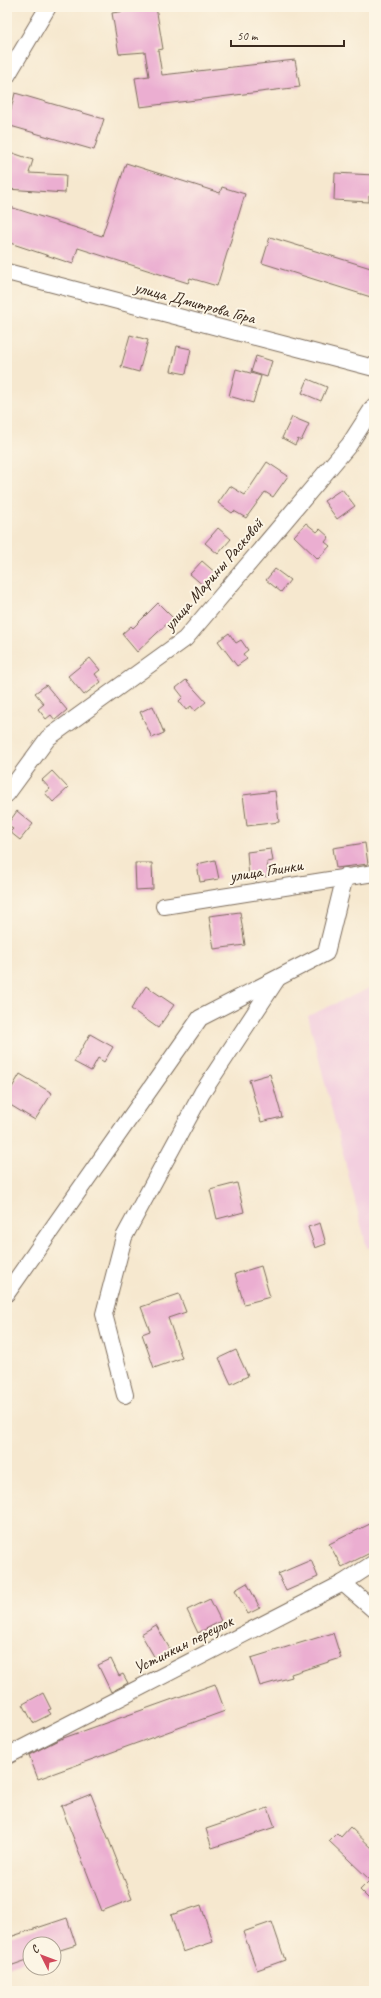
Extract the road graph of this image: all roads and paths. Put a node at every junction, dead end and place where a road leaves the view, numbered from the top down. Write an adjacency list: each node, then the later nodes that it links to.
1 (48, 7): 2 (street)
2 (7, 76)
3 (7, 272): 4 (street, улица Дмитрова Гора)
4 (374, 368)
5 (374, 406): 6 (street, улица Марины Расковой)
6 (7, 794)
7 (374, 873): 8 (street, улица Глинки)
8 (345, 876): 9 (street, улица Глинки); 10 (street)
9 (164, 906)
10 (278, 978): 11 (street); 12 (street)
11 (7, 1292)
12 (125, 1395)
13 (374, 1563): 14 (street, Устинкин переулок)
14 (343, 1582): 15 (street); 16 (street, Устинкин переулок)
15 (374, 1610)
16 (7, 1756)

